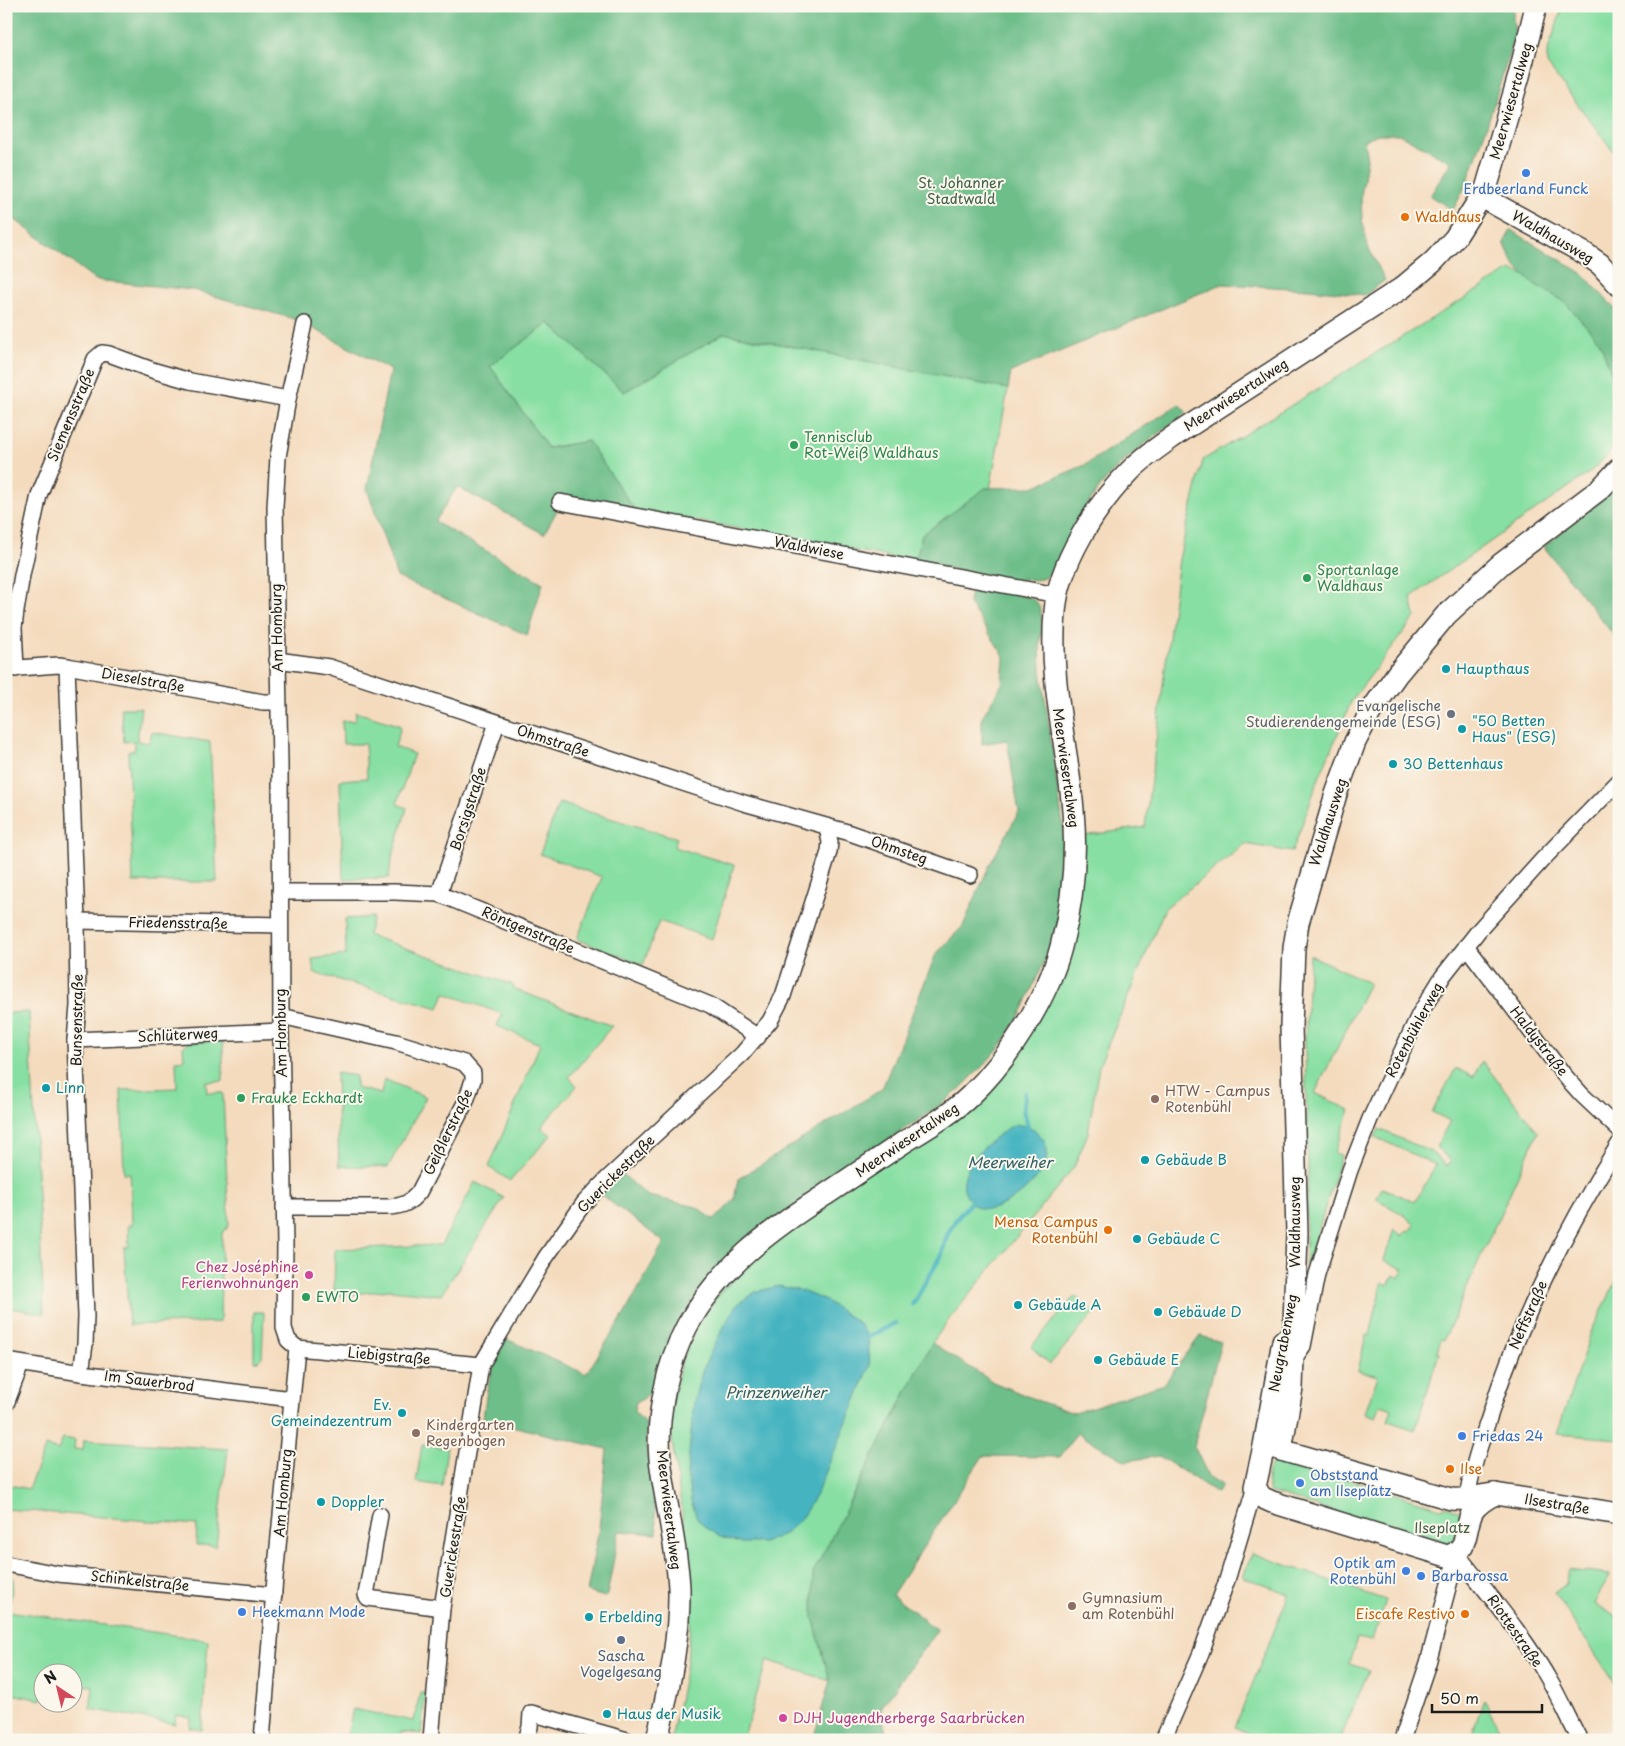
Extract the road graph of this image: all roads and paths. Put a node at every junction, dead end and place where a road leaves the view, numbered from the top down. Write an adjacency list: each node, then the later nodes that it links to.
1 (1536, 6): 2 (main road, Meerwiesertalweg)
2 (1482, 196): 3 (main road, Waldhausweg); 8 (main road, Meerwiesertalweg)
3 (1619, 285)
4 (305, 324): 5 (street, Am Homburg)
5 (288, 399): 9 (street, Am Homburg); 11 (street, Siemensstraße)
6 (1619, 469): 29 (main road, Waldhausweg)
7 (560, 502): 8 (street, Waldwiese)
8 (1057, 594): 50 (main road, Meerwiesertalweg)
9 (277, 660): 12 (street, Am Homburg); 13 (street, Ohmstraße)
10 (67, 666): 11 (street, Dieselstraße); 12 (street, Dieselstraße); 19 (street, Bunsenstraße)
11 (11, 669)
12 (278, 702): 17 (street, Am Homburg)
13 (496, 723): 15 (street, Ohmstraße); 18 (street, Borsigstraße)
14 (1619, 780): 21 (street, Rotenbühlerweg)
15 (827, 828): 16 (street, Ohmsteg); 23 (street, Guerickestraße)
16 (970, 875)
17 (280, 892): 18 (street, Röntgenstraße); 20 (street, Am Homburg)
18 (439, 894): 23 (street, Röntgenstraße)
19 (77, 921): 20 (street, Friedensstraße); 24 (street, Bunsenstraße)
20 (280, 925): 22 (street, Am Homburg)
21 (1466, 946): 25 (street, Haldystraße); 28 (street, Rotenbühlerweg)
22 (281, 1023): 24 (street, Schlüterweg); 27 (street, Am Homburg); 27 (street, Geißlerstraße)
23 (758, 1037): 33 (street, Guerickestraße)
24 (75, 1040): 34 (street, Bunsenstraße)
25 (1619, 1130)
26 (1619, 1144): 39 (street, Neffstraße)
27 (284, 1207): 30 (street, Am Homburg)
28 (1316, 1274): 29 (street); 31 (street, Rotenbühlerweg)
29 (1294, 1285): 31 (main road, Neugrabenweg); 37 (main road, Neugrabenweg)
30 (297, 1348): 33 (street, Liebigstraße); 35 (street, Am Homburg)
31 (1294, 1359): 37 (main road, Neugrabenweg)
32 (14, 1362): 34 (street, Im Sauerbrod); 36 (street)
33 (481, 1365): 45 (street, Guerickestraße)
34 (80, 1372): 35 (street, Im Sauerbrod)
35 (292, 1399): 44 (street, Am Homburg)
36 (6, 1404)
37 (1272, 1448): 38 (main road); 39 (main road)
38 (1255, 1487): 42 (main road); 51 (street)
39 (1470, 1505): 40 (main road, Ilsestraße); 42 (main road)
40 (1619, 1514)
41 (380, 1516): 45 (street, Guerickestraße)
42 (1457, 1554): 52 (street); 53 (street, Riottestraße)
43 (6, 1564): 44 (street, Schinkelstraße)
44 (274, 1595): 46 (street, Am Homburg)
45 (442, 1608): 47 (street, Guerickestraße)
46 (262, 1740)
47 (431, 1740)
48 (526, 1740): 49 (street)
49 (627, 1740)
50 (657, 1740)
51 (1164, 1740)
52 (1402, 1740)
53 (1580, 1740)

